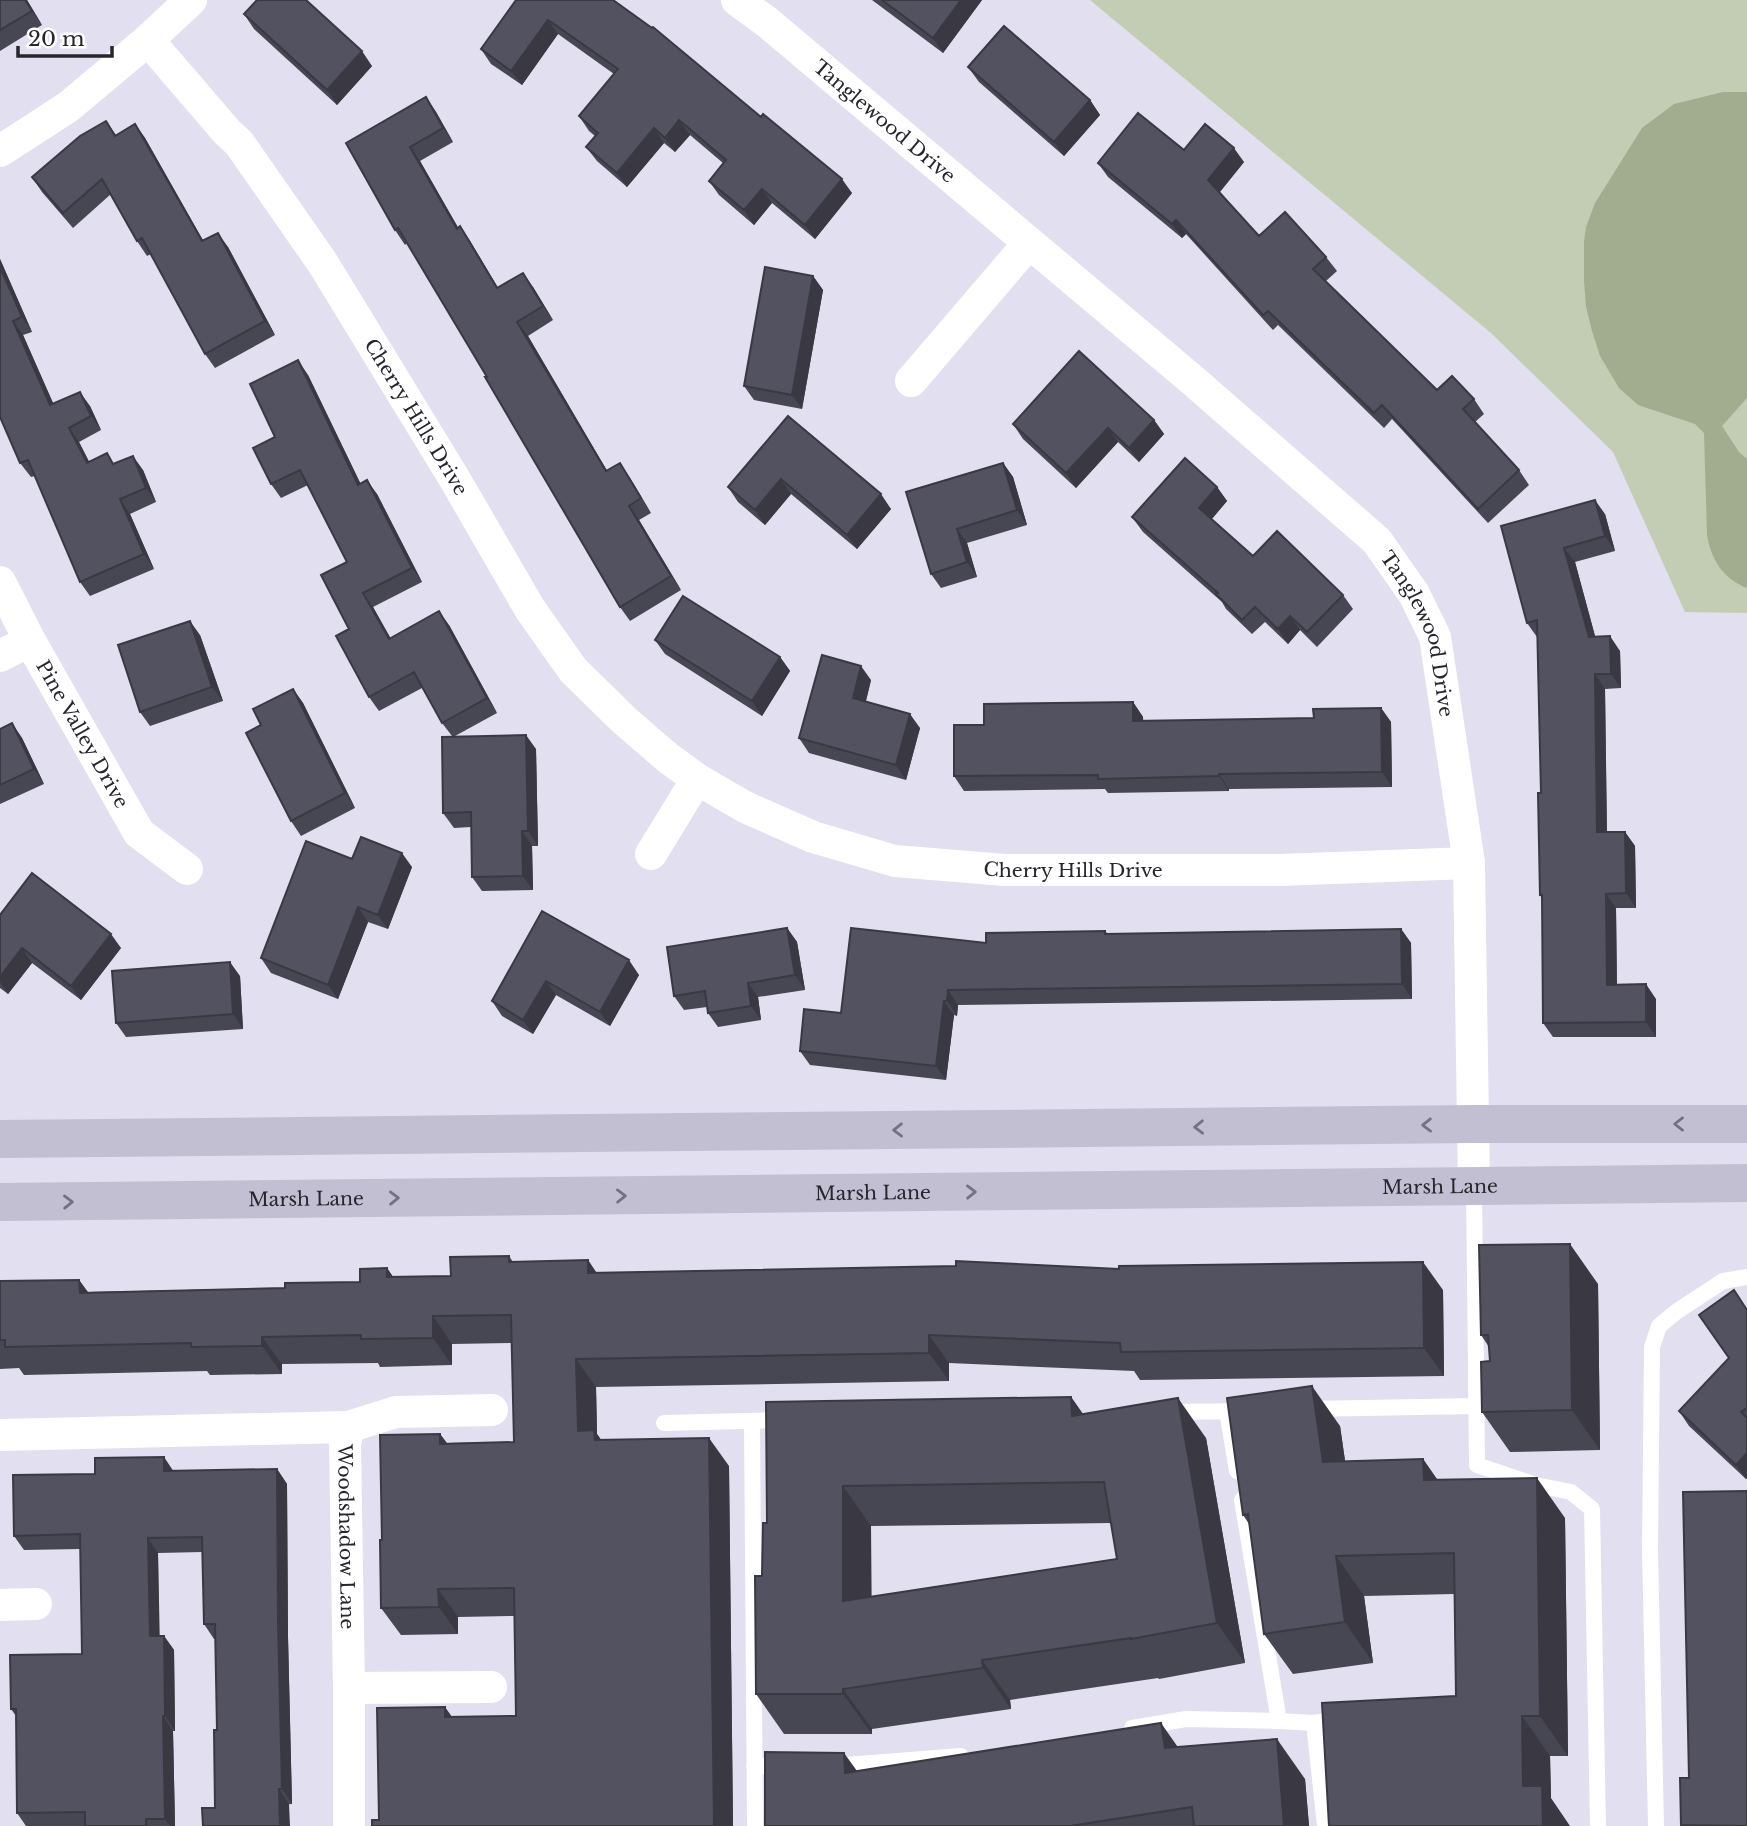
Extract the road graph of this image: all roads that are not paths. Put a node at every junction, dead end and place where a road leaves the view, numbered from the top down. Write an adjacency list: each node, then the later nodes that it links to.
1 (191, 0): 3 (street)
2 (737, 0): 5 (street, Tanglewood Drive)
3 (148, 40): 4 (street); 10 (street, Cherry Hills Drive)
4 (0, 151)
5 (1029, 243): 6 (street); 12 (street, Tanglewood Drive)
6 (911, 381)
7 (0, 582): 8 (street, Pine Valley Drive)
8 (30, 641): 9 (street); 13 (street, Pine Valley Drive)
9 (0, 656)
10 (697, 779): 11 (street); 12 (street, Cherry Hills Drive)
11 (651, 854)
12 (1469, 863): 14 (street, Tanglewood Drive)
13 (187, 869)
14 (1473, 1124): 15 (main road, one-way to 14); 16 (main road, one-way to 16); 18 (street, Tanglewood Drive)
15 (1747, 1124)
16 (0, 1139)
17 (1747, 1183): 18 (main road, Marsh Lane)
18 (1474, 1187): 19 (main road, Marsh Lane, one-way to 18); 21 (lane)
19 (0, 1202)
20 (1747, 1276): 46 (lane)
21 (1476, 1406): 24 (lane); 45 (lane)
22 (492, 1410): 30 (street)
23 (1268, 1410): 25 (lane)
24 (1295, 1410)
25 (1227, 1411): 26 (lane); 37 (lane)
26 (1157, 1412)
27 (808, 1420): 28 (lane)
28 (752, 1421): 29 (lane); 41 (lane)
29 (664, 1423)
30 (348, 1427): 31 (street, Woodshadow Lane); 35 (street, Woodshadow Lane)
31 (0, 1435)
32 (36, 1604): 33 (street)
33 (0, 1605)
34 (491, 1687): 35 (street)
35 (349, 1688): 42 (street, Woodshadow Lane)
36 (1362, 1714): 38 (lane)
37 (1279, 1721): 38 (lane); 39 (lane)
38 (1314, 1723): 44 (lane)
39 (1117, 1730)
40 (980, 1753): 41 (lane)
41 (754, 1766): 43 (lane)
42 (349, 1826)
43 (755, 1826)
44 (1325, 1826)
45 (1598, 1826)
46 (1656, 1826)

